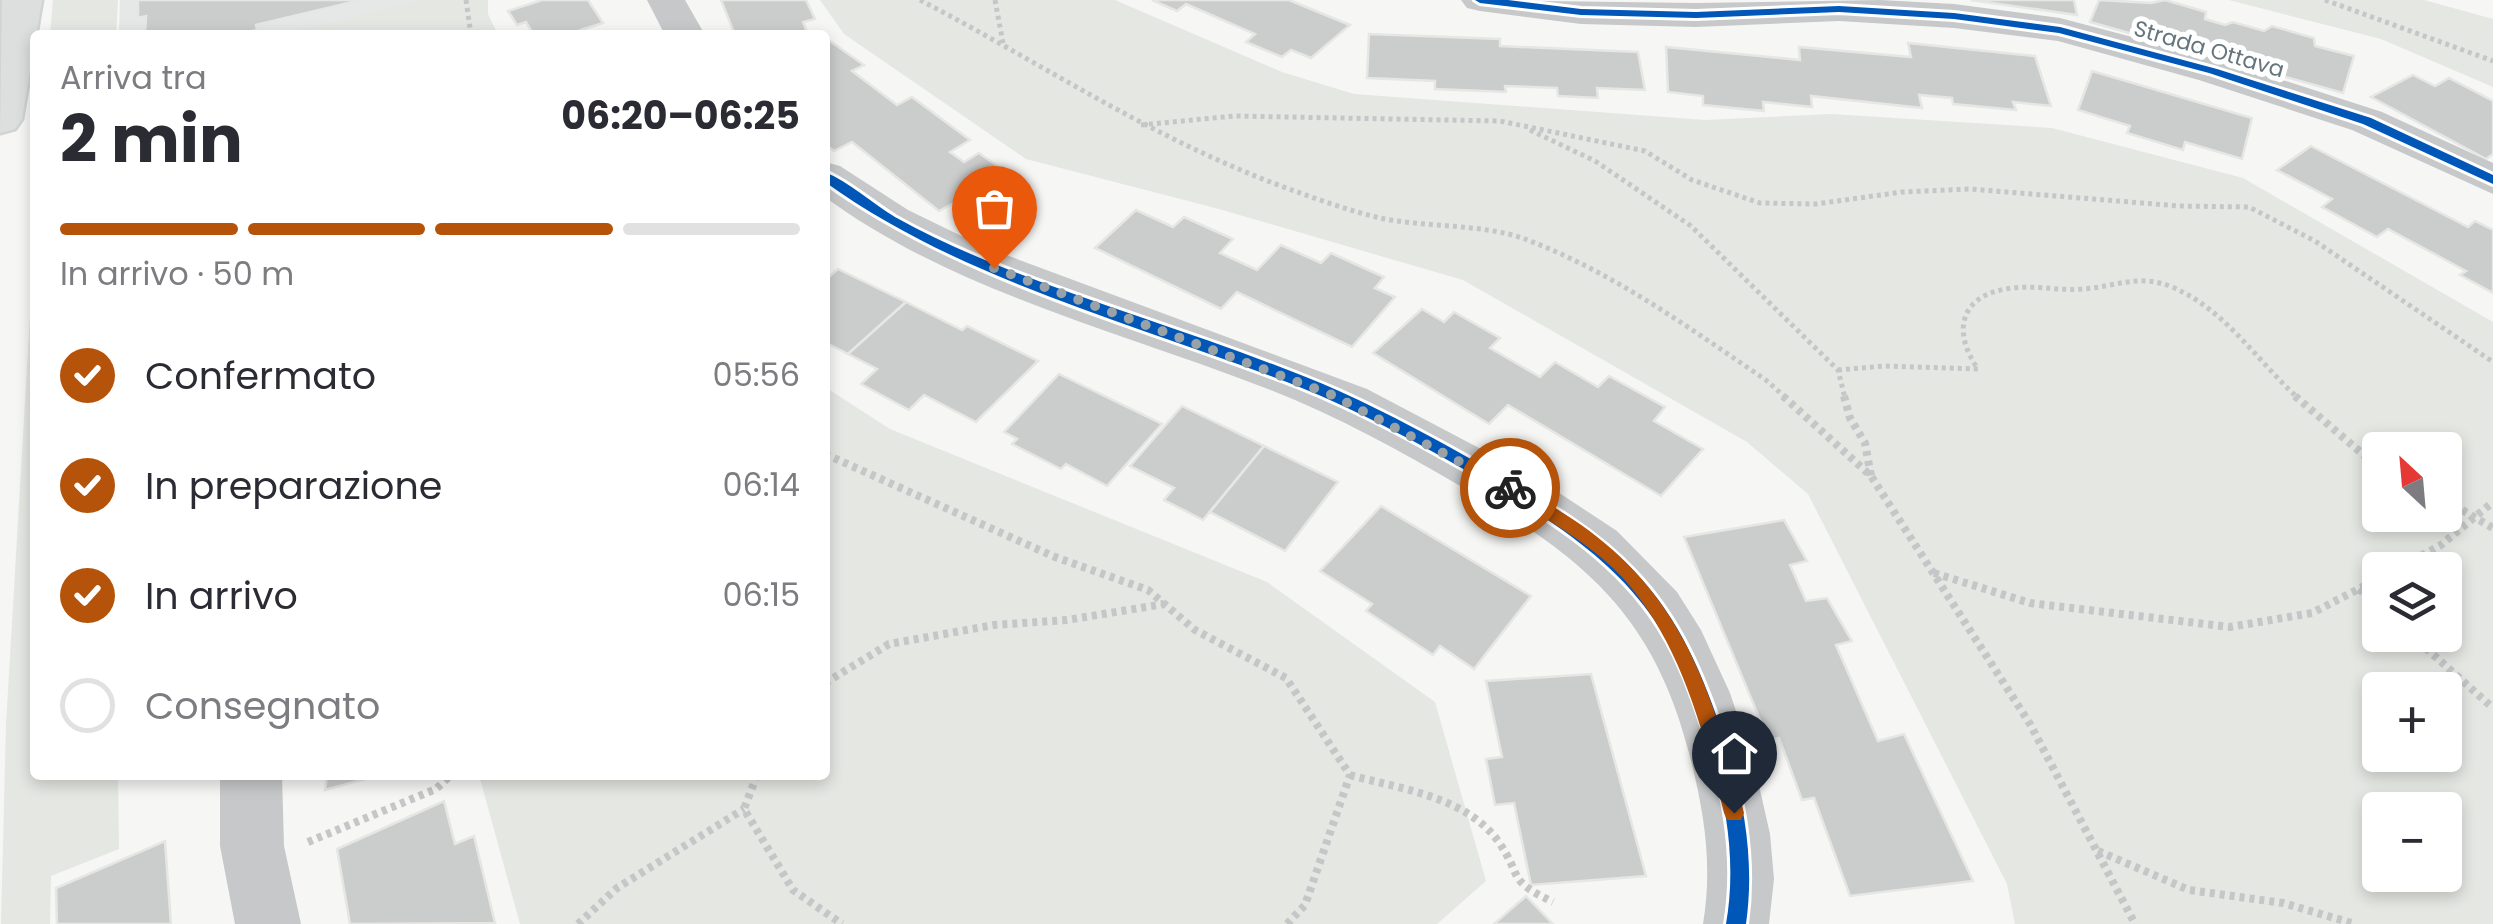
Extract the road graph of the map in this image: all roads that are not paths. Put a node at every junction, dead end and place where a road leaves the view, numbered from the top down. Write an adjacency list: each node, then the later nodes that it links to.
1 (22, 0): 5 (main road)
2 (666, 0): 4 (street)
3 (1480, 0): 7 (street, Strada Ottava)
4 (682, 30)
5 (0, 119)
6 (830, 180): 10 (street)
7 (2493, 180)
8 (251, 780): 9 (street)
9 (262, 894)
10 (1736, 924)

